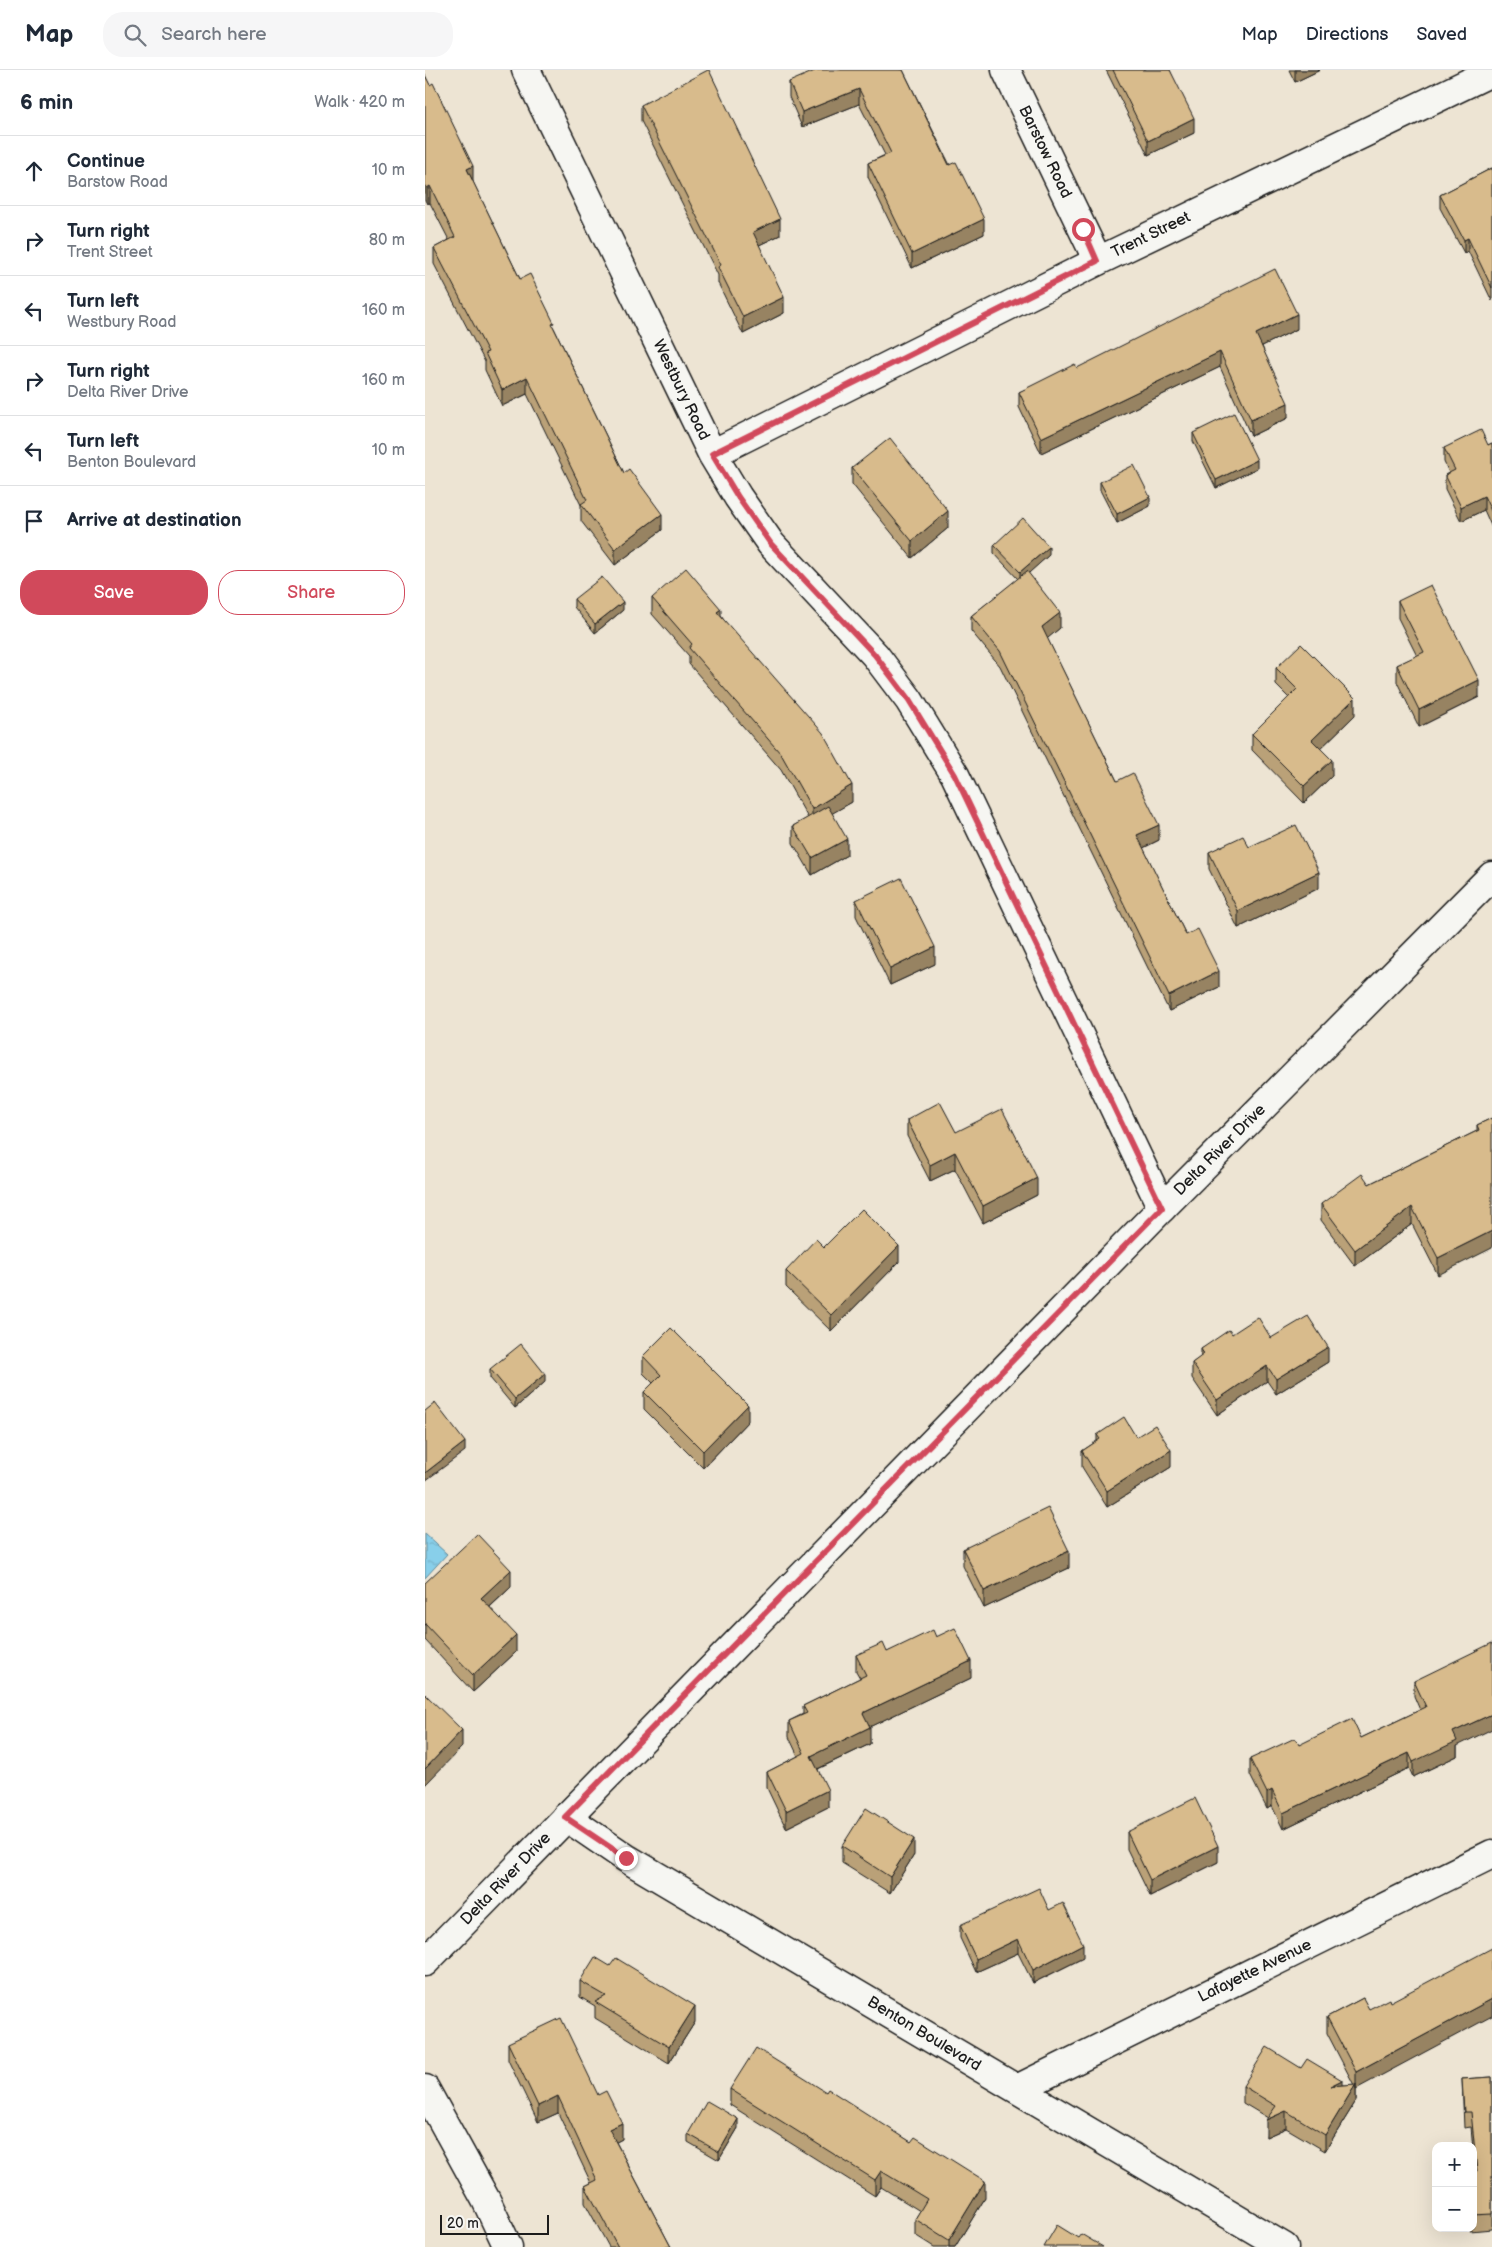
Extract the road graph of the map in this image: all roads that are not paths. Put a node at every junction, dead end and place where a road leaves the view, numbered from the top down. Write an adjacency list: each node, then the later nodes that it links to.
1 (526, 70): 5 (street, Westbury Road)
2 (1006, 70): 4 (street, Barstow Road)
3 (1487, 75): 4 (street, Trent Street)
4 (1097, 261): 5 (street, Trent Street)
5 (712, 454): 7 (street, Westbury Road)
6 (1492, 876): 7 (street, Delta River Drive)
7 (1162, 1208): 8 (street, Delta River Drive)
8 (565, 1817): 10 (street, Delta River Drive); 12 (street, Benton Boulevard)
9 (1492, 1854): 12 (street, Lafayette Avenue)
10 (425, 1962)
11 (425, 2089): 13 (street)
12 (1017, 2089): 14 (street, Benton Boulevard)
13 (508, 2247)
14 (1284, 2247)

